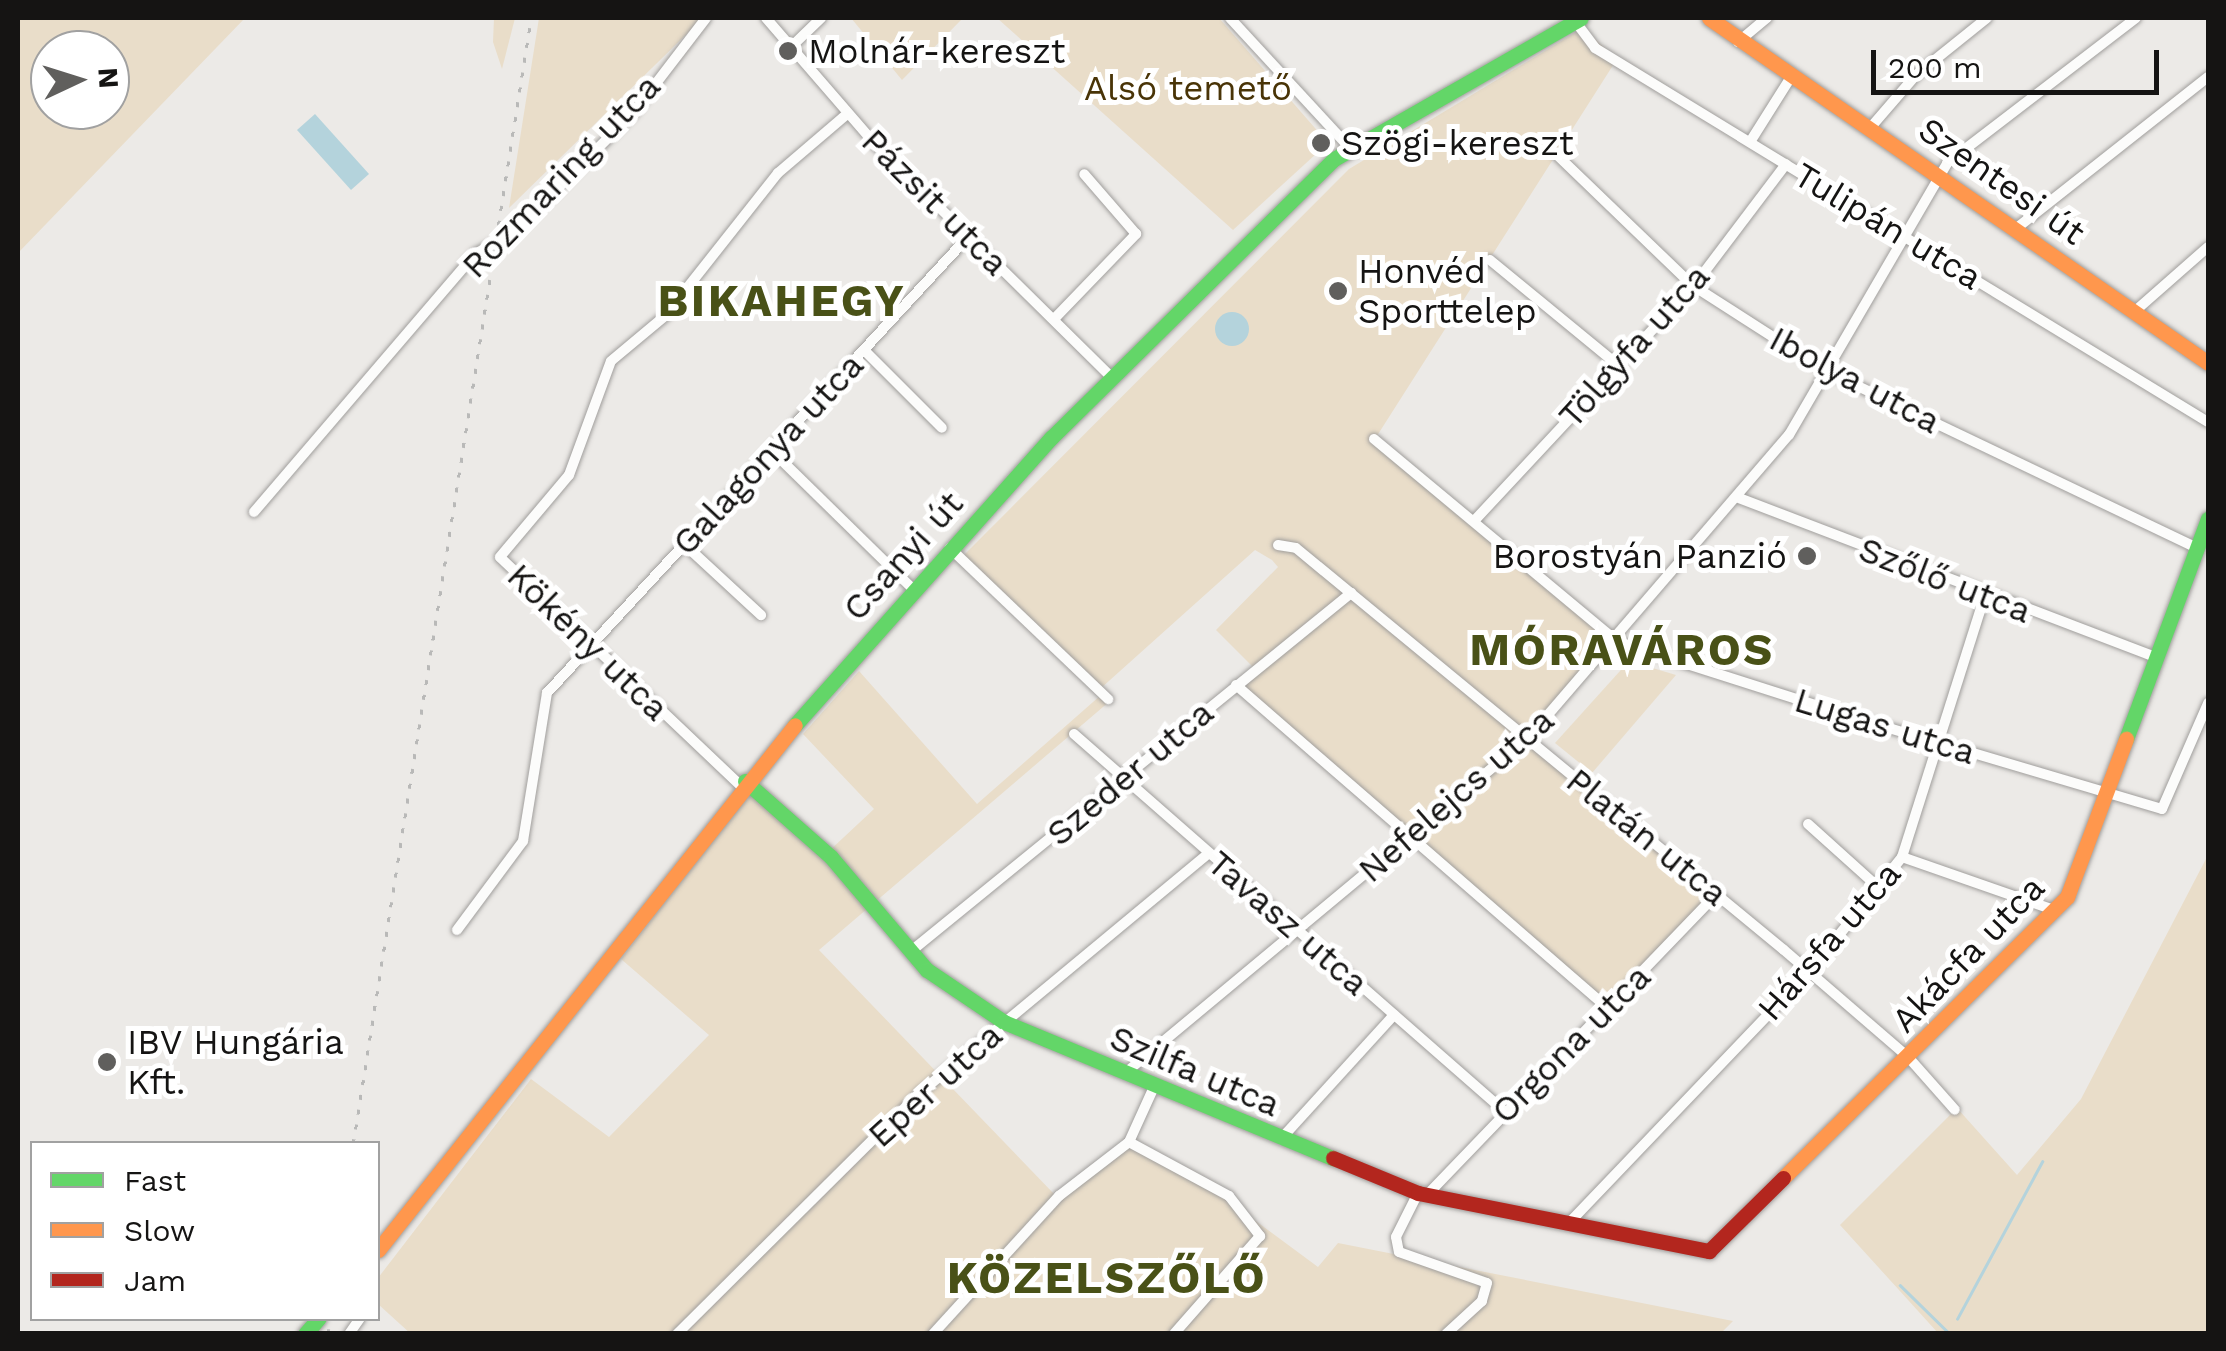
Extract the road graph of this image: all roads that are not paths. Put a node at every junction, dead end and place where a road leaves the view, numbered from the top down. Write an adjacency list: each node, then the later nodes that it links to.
1 (706, 18): 40 (street, Rozmaring utca)
2 (766, 18): 11 (street, Pázsit utca)
3 (821, 18): 11 (street)
4 (1230, 18): 17 (street)
5 (1709, 18): 10 (street, Szentesi út)
6 (1767, 18): 10 (street)
7 (1987, 18): 15 (street)
8 (2136, 18): 20 (street)
9 (1578, 19): 16 (street, Tulipán utca); 17 (street, Csanyi út)
10 (1738, 42): 12 (street, Szentesi út)
11 (791, 47): 14 (street, Pázsit utca)
12 (1790, 77): 15 (street, Szentesi út); 16 (street)
13 (2208, 78): 22 (street)
14 (847, 114): 24 (street, Pázsit utca); 52 (street, Kökény utca)
15 (1871, 127): 20 (street, Szentesi út)
16 (1750, 142): 19 (street, Tulipán utca)
17 (1349, 147): 34 (street, Csanyi út)
18 (1556, 154): 27 (street, Ibolya utca)
19 (1786, 164): 23 (street, Tulipán utca); 27 (street, Tölgyfa utca)
20 (1940, 173): 22 (street, Szentesi út); 23 (street, Nefelejcs utca)
21 (1084, 174): 29 (street)
22 (2018, 227): 28 (street, Szentesi út)
23 (1902, 236): 33 (street, Nefelejcs utca); 35 (street, Tulipán utca)
24 (968, 237): 29 (street, Pázsit utca); 30 (street, Galagonya utca)
25 (2208, 247): 28 (street)
26 (1490, 260): 32 (street)
27 (1694, 286): 32 (street, Tölgyfa utca); 33 (street, Ibolya utca)
28 (2134, 312): 31 (street, Szentesi út)
29 (1055, 318): 34 (street, Pázsit utca)
30 (864, 350): 36 (street); 38 (street, Galagonya utca)
31 (2208, 363)
32 (1618, 365): 42 (street, Tölgyfa utca)
33 (1826, 371): 39 (street, Nefelejcs utca); 45 (street, Ibolya utca)
34 (1112, 378): 46 (street, Csanyi út)
35 (2208, 422)
36 (942, 428)
37 (1374, 438): 42 (street, Lugas utca)
38 (771, 450): 43 (street, Galagonya utca); 47 (street)
39 (1740, 498): 49 (street, Szőlő utca); 51 (street, Nefelejcs utca)
40 (254, 512)
41 (2208, 519): 45 (street, Akácfa utca)
42 (1474, 522): 51 (street, Lugas utca)
43 (684, 544): 50 (street); 52 (street, Galagonya utca)
44 (1278, 544): 48 (street, Platán utca)
45 (2193, 546): 53 (street, Akácfa utca)
46 (950, 548): 47 (street, Csanyi út); 55 (street)
47 (912, 589): 61 (street, Csanyi út)
48 (1352, 594): 54 (street, Szeder utca); 58 (street, Platán utca)
49 (1984, 595): 53 (street, Szőlő utca); 59 (street, Hársfa utca)
50 (760, 615)
51 (1618, 642): 58 (street, Nefelejcs utca); 59 (street, Lugas utca)
52 (591, 646): 61 (street, Kökény utca); 70 (street, Galagonya utca)
53 (2152, 656): 62 (street, Akácfa utca)
54 (1236, 685): 60 (street, Szeder utca); 64 (street)
55 (1108, 699)
56 (2208, 703): 62 (street, Lugas utca)
57 (1074, 734): 60 (street, Tavasz utca)
58 (1528, 738): 64 (street, Nefelejcs utca); 68 (street, Platán utca)
59 (1940, 744): 62 (street, Lugas utca); 66 (street, Hársfa utca)
60 (1121, 780): 65 (street, Tavasz utca); 72 (street, Szeder utca)
61 (743, 783): 72 (street, Szilfa utca); 86 (street, Csanyi út)
62 (2106, 794): 69 (street, Akácfa utca)
63 (1808, 824): 67 (street)
64 (1410, 837): 71 (street, Nefelejcs utca); 74 (street)
65 (1208, 854): 71 (street, Tavasz utca); 76 (street, Eper utca)
66 (1902, 857): 67 (street, Hársfa utca); 69 (street)
67 (1878, 886): 73 (street, Hársfa utca)
68 (1716, 895): 73 (street, Platán utca); 74 (street, Orgona utca)
69 (2057, 911): 77 (street, Akácfa utca)
70 (457, 930)
71 (1296, 931): 75 (street, Tavasz utca); 78 (street, Nefelejcs utca)
72 (910, 952): 76 (street, Szilfa utca)
73 (1809, 972): 77 (street, Platán utca); 85 (street, Hársfa utca)
74 (1607, 1008): 81 (street, Orgona utca)
75 (1394, 1016): 81 (street, Tavasz utca); 82 (street)
76 (1004, 1022): 78 (street, Szilfa utca); 88 (street, Eper utca)
77 (1909, 1058): 80 (street, Platán utca); 87 (street, Akácfa utca)
78 (1124, 1074): 79 (street, Szilfa utca)
79 (1154, 1087): 82 (street, Szilfa utca); 83 (street)
80 (1954, 1110)
81 (1504, 1111): 84 (street, Orgona utca)
82 (1281, 1140): 84 (street, Szilfa utca)
83 (1129, 1142): 89 (street); 90 (street)
84 (1422, 1194): 85 (street, Szilfa utca); 91 (street, Orgona utca)
85 (1567, 1225): 87 (street, Szilfa utca)
86 (380, 1247)
87 (1710, 1251)
88 (677, 1334)
89 (933, 1334)
90 (1174, 1334)
91 (1446, 1334)

